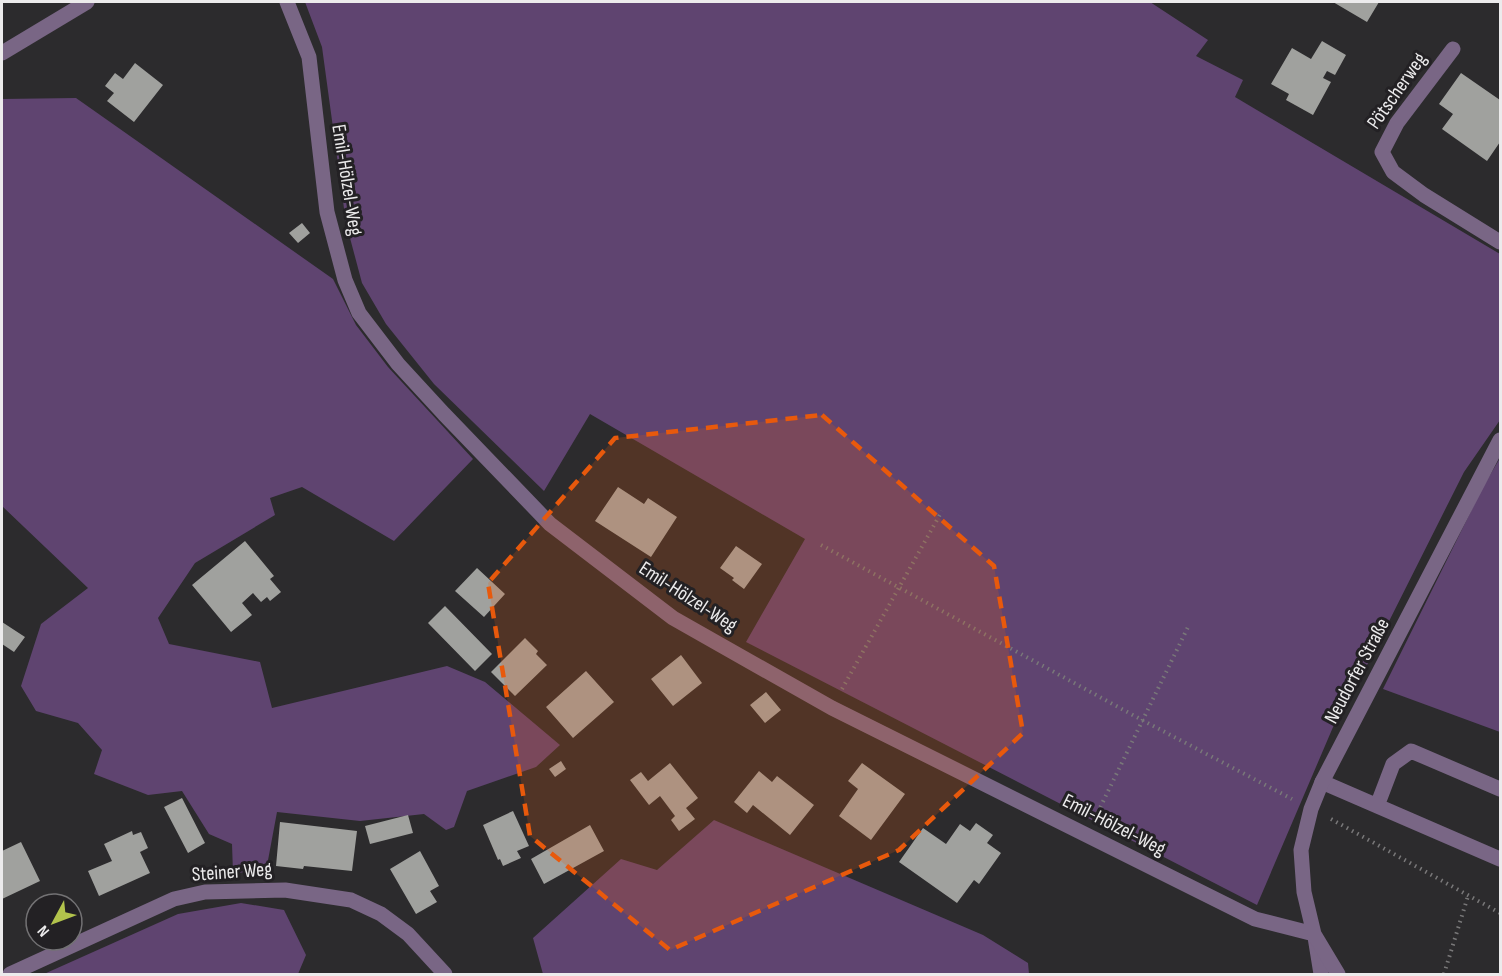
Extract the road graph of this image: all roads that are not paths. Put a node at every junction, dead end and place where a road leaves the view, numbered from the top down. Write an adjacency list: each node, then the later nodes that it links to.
1 (87, 2): 4 (street)
2 (288, 2): 11 (street, Emil-Hölzel-Weg)
3 (1453, 49): 5 (street, Pötscherweg)
4 (2, 53)
5 (1500, 242)
6 (1500, 440): 7 (street, Neudorfer Straße)
7 (1322, 782): 9 (street); 11 (street, Neudorfer Straße)
8 (1500, 789): 9 (street)
9 (1377, 806): 10 (street)
10 (1500, 859)
11 (1314, 934): 14 (street); 15 (street)
12 (10, 975): 13 (street, Steiner Weg)
13 (444, 975)
14 (1321, 975)
15 (1338, 975)

